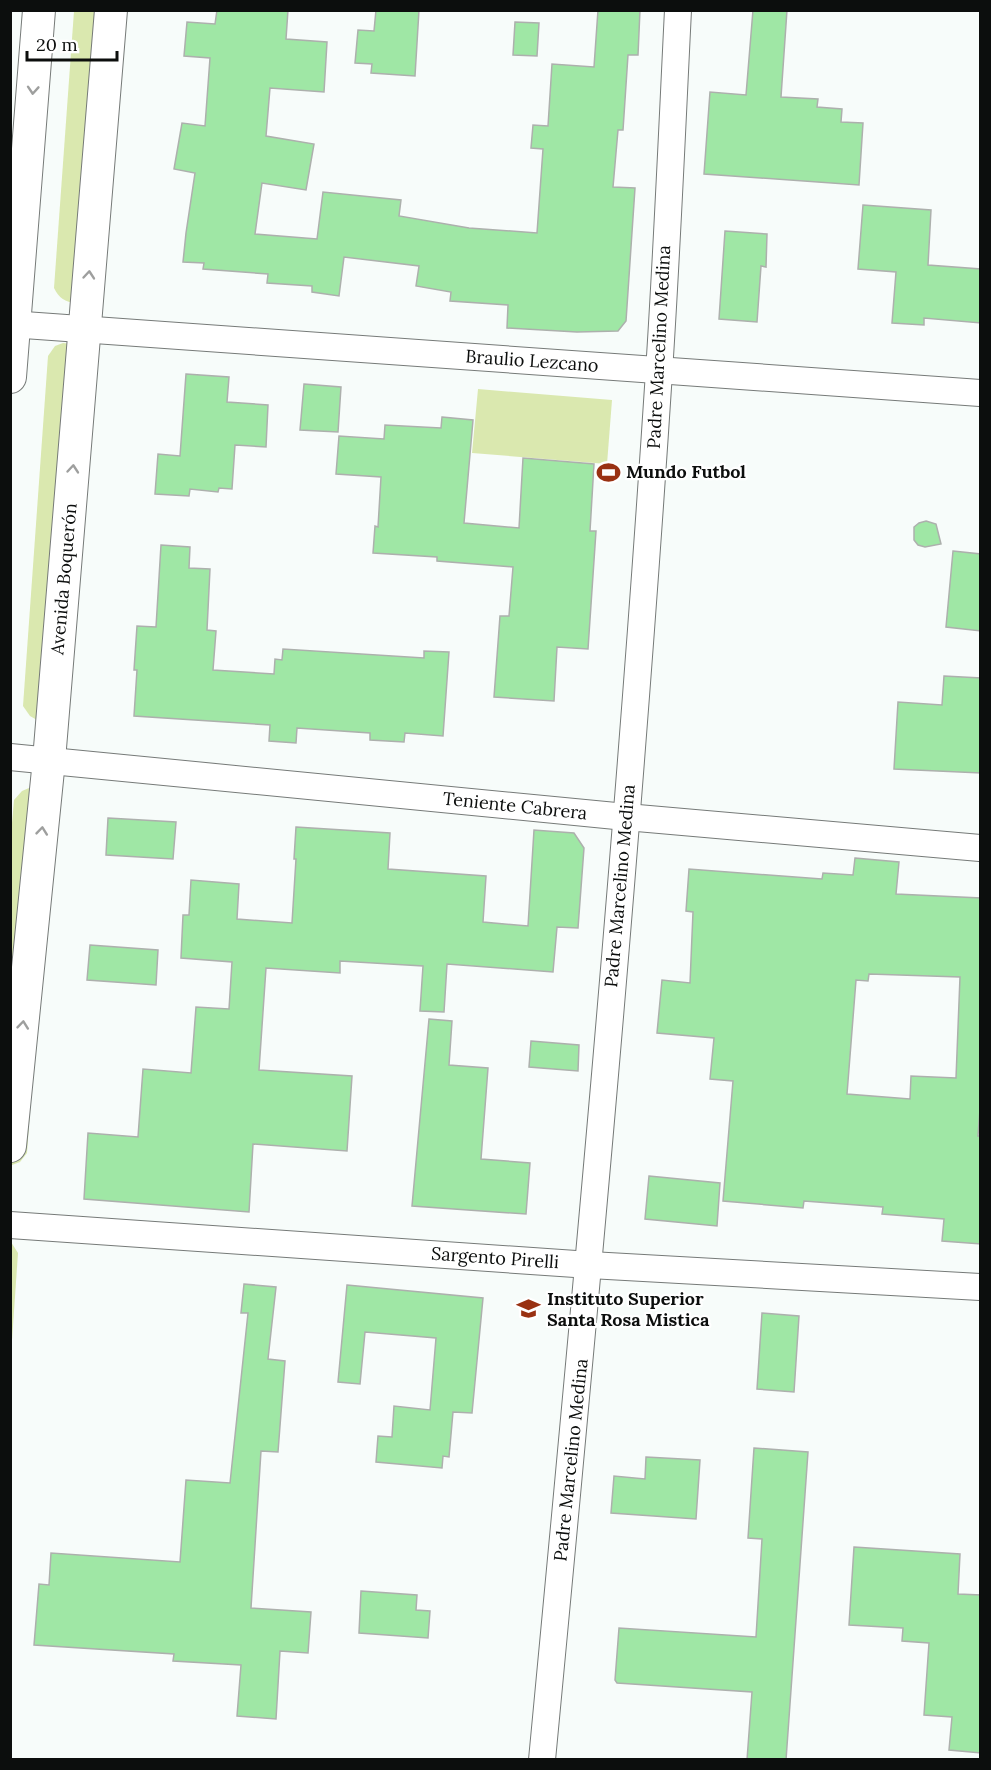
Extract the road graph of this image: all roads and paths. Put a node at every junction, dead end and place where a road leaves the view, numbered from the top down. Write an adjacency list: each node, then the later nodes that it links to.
1 (39, 10): 4 (street, one-way to 4)
2 (111, 10): 5 (street, Avenida Boquerón, one-way to 2)
3 (678, 10): 6 (street, Padre Marcelino Medina)
4 (13, 324): 5 (street, Braulio Lezcano); 7 (street)
5 (84, 329): 6 (street, Braulio Lezcano); 10 (street, Avenida Boquerón, one-way to 5)
6 (659, 370): 8 (street, Braulio Lezcano); 11 (street, Padre Marcelino Medina)
7 (10, 377)
8 (981, 393)
9 (10, 757): 10 (street, Teniente Cabrera)
10 (49, 760): 11 (street, Teniente Cabrera); 13 (street, Avenida Boquerón, one-way to 10)
11 (626, 817): 12 (street, Teniente Cabrera); 15 (street, Padre Marcelino Medina)
12 (981, 848)
13 (10, 1146)
14 (10, 1225): 15 (street, Sargento Pirelli)
15 (590, 1264): 16 (street, Sargento Pirelli); 17 (street, Padre Marcelino Medina)
16 (981, 1287)
17 (542, 1760)

